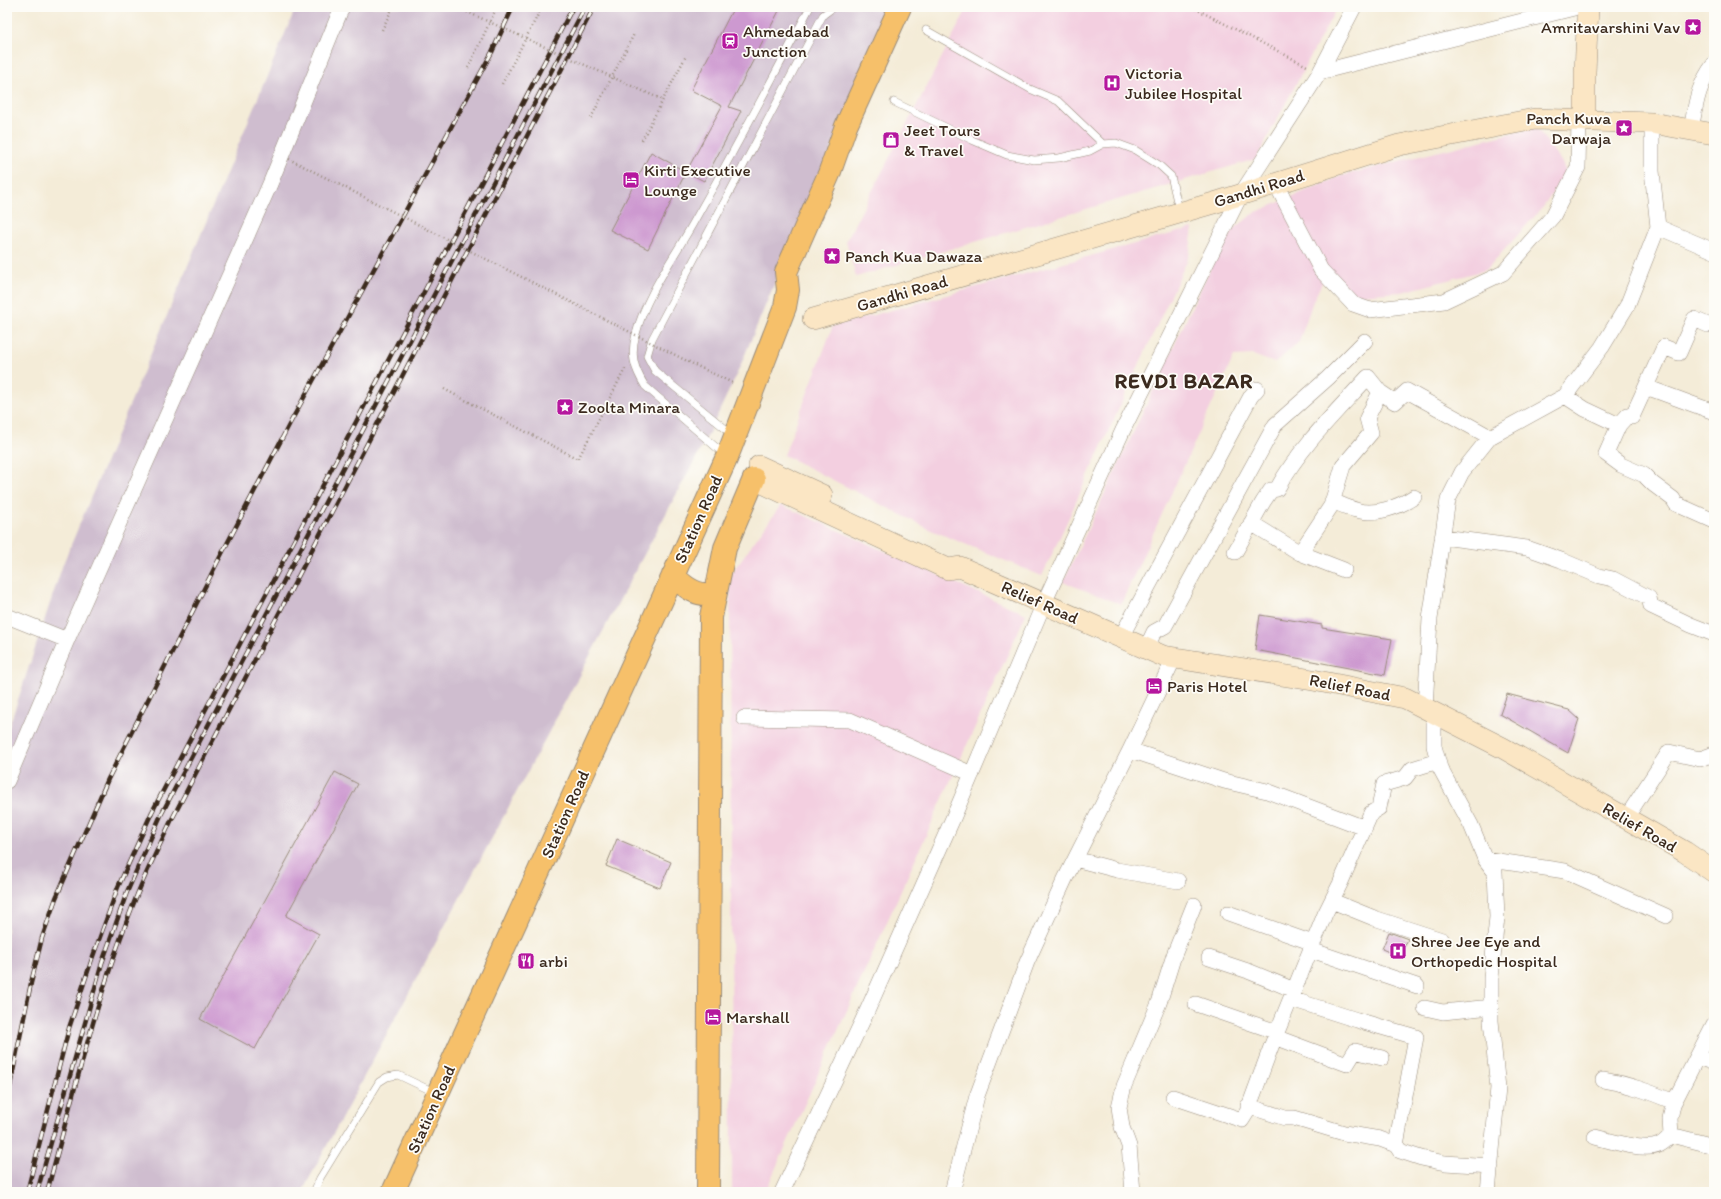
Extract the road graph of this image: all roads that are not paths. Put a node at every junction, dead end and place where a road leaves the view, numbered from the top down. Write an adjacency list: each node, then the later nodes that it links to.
1 (342, 7): 48 (street)
2 (810, 7): 32 (lane)
3 (834, 7): 30 (lane)
4 (900, 7): 30 (main road, Station Road)
5 (1354, 7): 9 (street)
6 (1579, 7): 9 (street); 11 (main road)
7 (926, 30): 15 (lane)
8 (1714, 64): 13 (street)
9 (1320, 72): 17 (street)
10 (894, 102): 15 (lane)
11 (1578, 120): 12 (main road, Gandhi Road); 16 (main road, Gandhi Road); 16 (street)
12 (1652, 123): 13 (main road, Gandhi Road); 19 (street)
13 (1691, 130): 14 (main road, Gandhi Road)
14 (1714, 134)
15 (1103, 144): 18 (lane)
16 (1276, 184): 17 (main road, Gandhi Road)
17 (1241, 194): 18 (main road, Gandhi Road); 44 (street)
18 (1179, 213): 21 (main road, Gandhi Road)
19 (1658, 227): 20 (street); 27 (street)
20 (1714, 251)
21 (813, 318)
22 (1708, 326): 24 (street)
23 (1365, 341): 49 (street)
24 (1646, 387): 28 (street); 29 (street)
25 (1257, 389): 47 (street)
26 (1380, 392): 31 (street); 35 (street); 37 (street)
27 (1565, 396): 29 (street); 31 (street)
28 (1714, 412)
29 (1619, 425): 36 (street)
30 (734, 436): 32 (main road, Station Road)
31 (1490, 437): 38 (street)
32 (727, 457): 42 (main road, Station Road)
33 (757, 473): 43 (main road, Station Road); 44 (main road, Relief Road)
34 (1414, 497): 35 (street)
35 (1332, 501): 40 (street)
36 (1714, 521)
37 (1251, 522): 39 (street); 40 (street)
38 (1442, 537): 46 (street); 51 (street)
39 (1235, 552)
40 (1300, 553): 41 (street)
41 (1344, 570)
42 (673, 576): 43 (main road); 82 (main road, Station Road)
43 (716, 592): 93 (main road, Station Road)
44 (1044, 603): 47 (main road, Relief Road); 56 (street)
45 (7, 616): 48 (street)
46 (1714, 634)
47 (1121, 638): 49 (main road, Relief Road)
48 (67, 640): 57 (street)
49 (1146, 649): 50 (main road, Relief Road)
50 (1174, 658): 51 (main road, Relief Road); 53 (street)
51 (1429, 710): 55 (street); 58 (main road, Relief Road)
52 (744, 718): 56 (street)
53 (1130, 750): 59 (street); 60 (street)
54 (1714, 754): 58 (street)
55 (1438, 761): 59 (street); 61 (street)
56 (972, 774): 94 (street)
57 (7, 781)
58 (1626, 818): 62 (main road, Relief Road)
59 (1365, 828): 64 (street)
60 (1075, 859): 63 (street); 95 (street)
61 (1485, 859): 67 (street); 74 (street)
62 (1714, 872)
63 (1178, 881)
64 (1332, 901): 68 (street); 69 (street)
65 (1194, 905): 96 (street)
66 (1228, 912): 69 (street)
67 (1666, 916)
68 (1442, 940)
69 (1312, 947): 71 (street); 72 (street)
70 (1209, 958): 72 (street)
71 (1417, 986)
72 (1293, 995): 77 (street); 88 (street)
73 (1196, 1004): 77 (street)
74 (1491, 1007): 75 (street); 90 (street)
75 (1425, 1008)
76 (1714, 1024): 78 (street)
77 (1276, 1034): 79 (street); 85 (street)
78 (1698, 1057): 80 (street); 84 (street)
79 (1382, 1058)
80 (1714, 1063)
81 (1603, 1080): 84 (street)
82 (438, 1094): 91 (lane); 92 (main road, Station Road)
83 (1173, 1097): 85 (street)
84 (1674, 1102): 86 (street)
85 (1248, 1106): 88 (street)
86 (1671, 1135): 87 (street); 89 (street)
87 (1595, 1137)
88 (1396, 1145): 90 (street)
89 (1714, 1146)
90 (1491, 1166): 97 (street)
91 (314, 1192)
92 (393, 1192)
93 (708, 1192)
94 (782, 1192)
95 (952, 1192)
96 (1133, 1192)
97 (1488, 1192)

